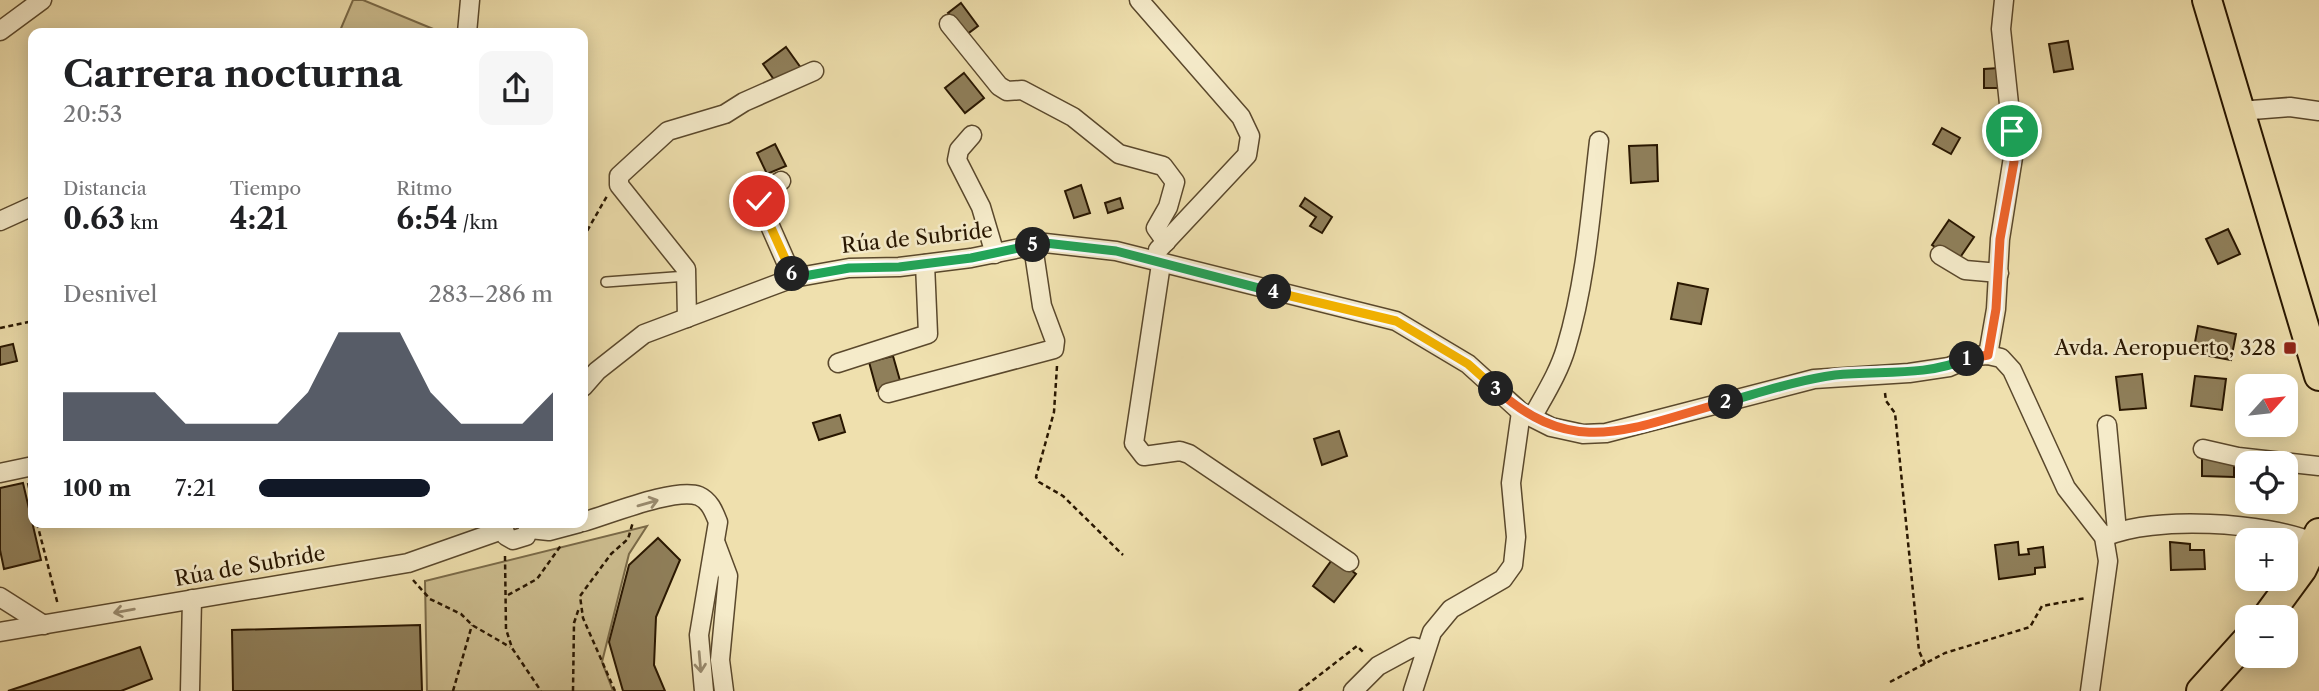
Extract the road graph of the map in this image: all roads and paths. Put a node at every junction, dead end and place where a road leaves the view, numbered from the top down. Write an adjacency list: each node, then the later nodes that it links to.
1 (42, 0): 8 (street)
2 (470, 0): 7 (street)
3 (1139, 0): 19 (street)
4 (2004, 0): 25 (street)
5 (2207, 0): 10 (main road)
6 (949, 24): 19 (street)
7 (467, 28)
8 (0, 31)
9 (814, 71): 14 (street)
10 (2239, 111): 11 (street); 36 (main road)
11 (2319, 111)
12 (972, 135): 21 (street)
13 (1599, 141): 39 (street)
14 (619, 179): 18 (path); 26 (street)
15 (781, 181): 27 (street)
16 (28, 208): 17 (street)
17 (0, 221)
18 (588, 230)
19 (1166, 242): 23 (street)
20 (1033, 246): 21 (street, Rúa de Subride); 23 (street, Rúa de Subride); 32 (street)
21 (995, 254): 24 (street, Rúa de Subride)
22 (1940, 255): 25 (street)
23 (1155, 262): 39 (street, Rúa de Subride); 59 (street)
24 (925, 264): 27 (street, Rúa de Subride); 34 (street)
25 (1999, 273): 33 (street)
26 (687, 276): 28 (lane); 29 (street)
27 (793, 278): 29 (street, Rúa de Subride)
28 (606, 282)
29 (687, 318): 37 (street, Rúa de Subride)
30 (28, 322): 31 (path)
31 (0, 328)
32 (1054, 349): 38 (street); 57 (path)
33 (1988, 355): 35 (street, Rúa de Subride); 53 (street)
34 (838, 363)
35 (1889, 374): 39 (street, Rúa de Subride); 74 (path)
36 (2319, 376)
37 (588, 381)
38 (888, 393)
39 (1527, 414): 72 (street)
40 (2107, 425): 53 (street)
41 (2203, 449): 42 (street)
42 (2319, 466)
43 (0, 473): 44 (street)
44 (28, 473)
45 (588, 521): 55 (street, one-way to 55)
46 (632, 522): 65 (path)
47 (38, 528): 67 (path)
48 (499, 528): 64 (street, Rúa de Subride)
49 (503, 528): 50 (street, Rúa de Subride)
50 (529, 528)
51 (538, 528): 52 (street)
52 (561, 528)
53 (2111, 534): 56 (street); 63 (street)
54 (561, 541): 61 (path)
55 (716, 544): 82 (street, one-way to 82); 83 (street)
56 (2315, 550): 66 (main road)
57 (1123, 555)
58 (505, 556): 61 (path)
59 (1349, 562)
60 (411, 578): 69 (path)
61 (506, 596): 71 (path)
62 (0, 597): 68 (street)
63 (2103, 598): 74 (path); 87 (street)
64 (191, 599): 68 (street, Rúa de Subride, one-way to 68); 77 (street)
65 (580, 605): 80 (path); 81 (path)
66 (2275, 605)
67 (59, 612)
68 (44, 625): 70 (street, Rúa de Subride)
69 (472, 625): 71 (path); 78 (path)
70 (0, 632)
71 (512, 648): 79 (path)
72 (1424, 650): 75 (street); 86 (street)
73 (2235, 653): 88 (main road)
74 (1925, 664): 76 (path)
75 (1378, 666): 84 (path); 85 (street)
76 (1890, 682)
77 (190, 691)
78 (453, 691)
79 (541, 691)
80 (573, 691)
81 (615, 691)
82 (704, 691)
83 (724, 691)
84 (1299, 691)
85 (1353, 691)
86 (1413, 691)
87 (2090, 691)
88 (2201, 691)

